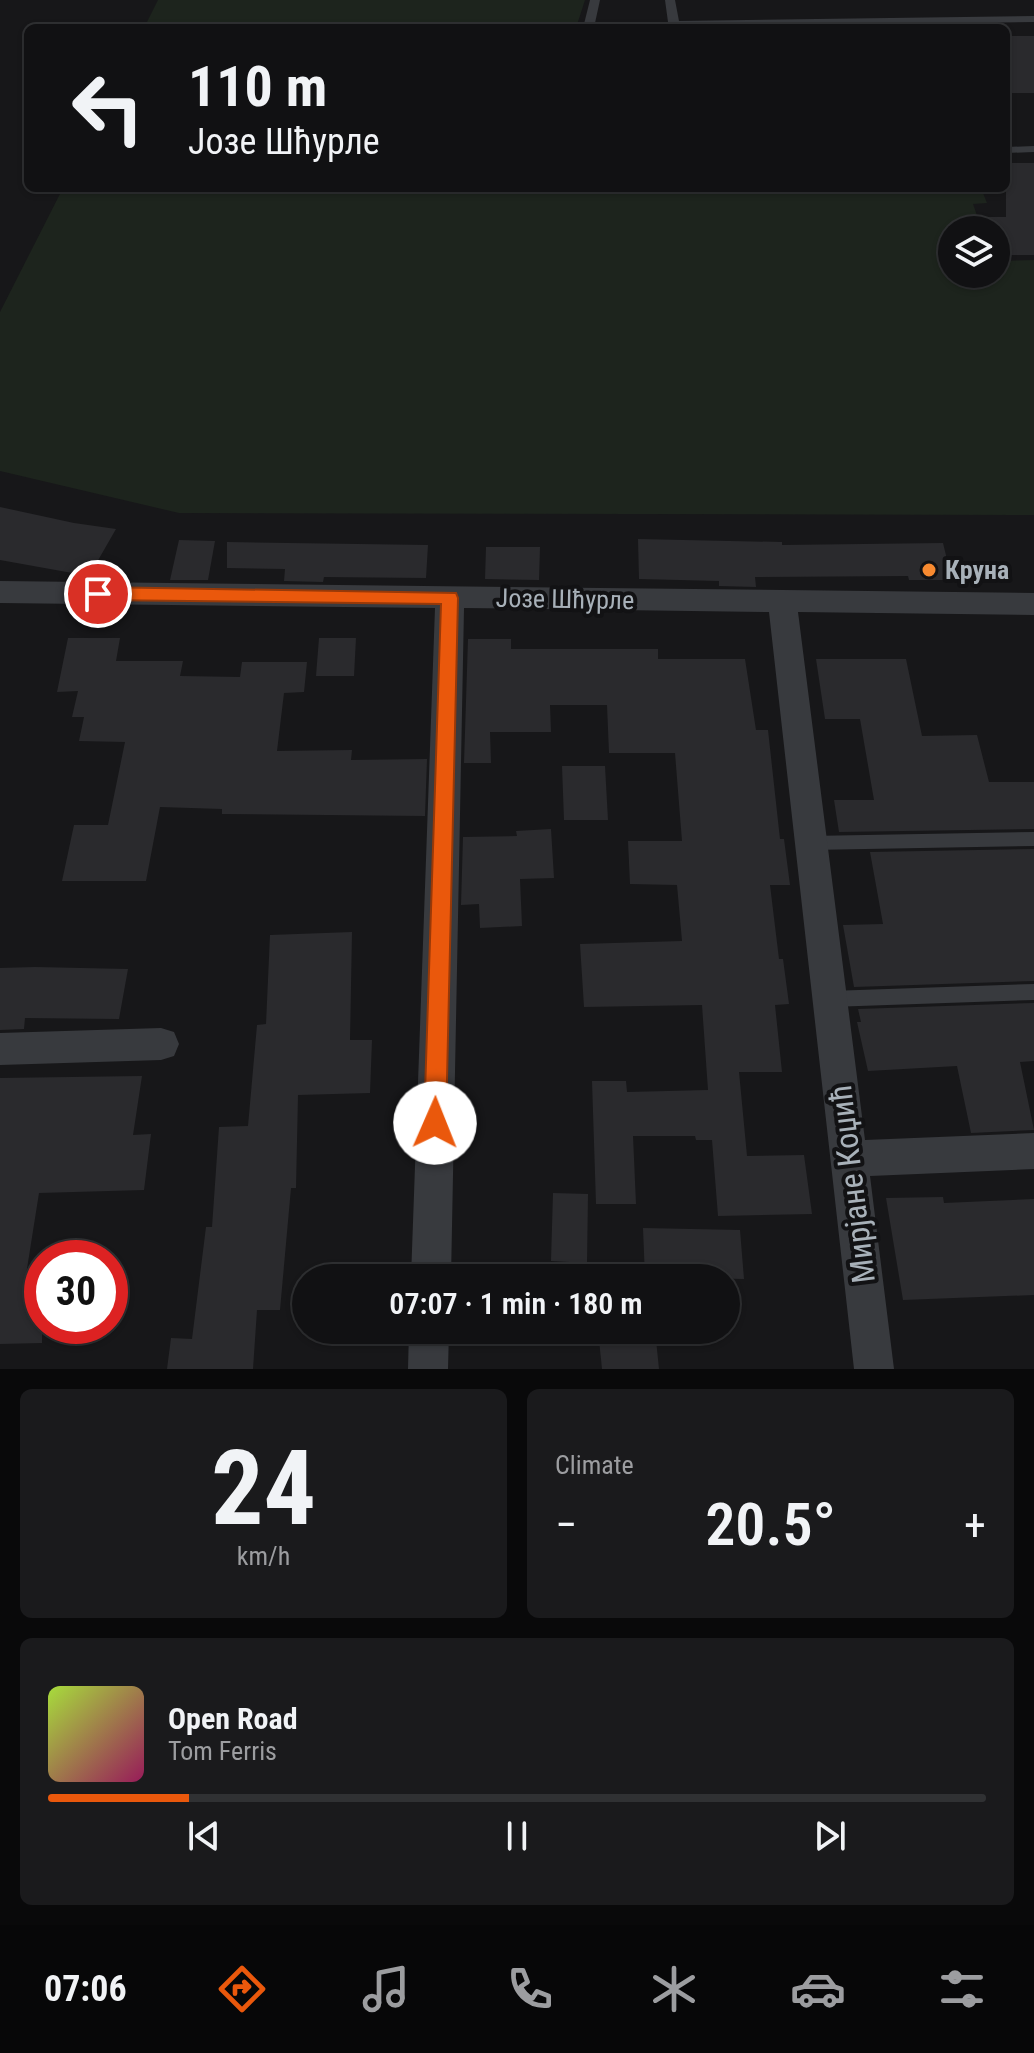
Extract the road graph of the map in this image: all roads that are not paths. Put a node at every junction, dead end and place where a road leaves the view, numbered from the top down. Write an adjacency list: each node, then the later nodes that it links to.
1 (595, 0): 4 (lane)
2 (670, 0): 5 (lane)
3 (1034, 19): 6 (lane)
4 (590, 24)
5 (674, 24)
6 (734, 24)
7 (1034, 149): 8 (lane)
8 (1010, 150)
9 (0, 592): 10 (street, Јозе Шћурле)
10 (450, 598): 11 (street, Јозе Шћурле); 21 (street)
11 (782, 601): 12 (street, Јозе Шћурле); 14 (street, Мирјане Коџић)
12 (1034, 604)
13 (1034, 839): 14 (lane)
14 (810, 843): 16 (street, Мирјане Коџић)
15 (1034, 992): 16 (lane)
16 (830, 999): 20 (street, Мирјане Коџић)
17 (161, 1044): 18 (street)
18 (0, 1049)
19 (1034, 1151): 20 (street)
20 (849, 1159): 24 (street, Мирјане Коџић)
21 (431, 1264)
22 (429, 1344): 23 (street)
23 (428, 1369)
24 (874, 1369)

